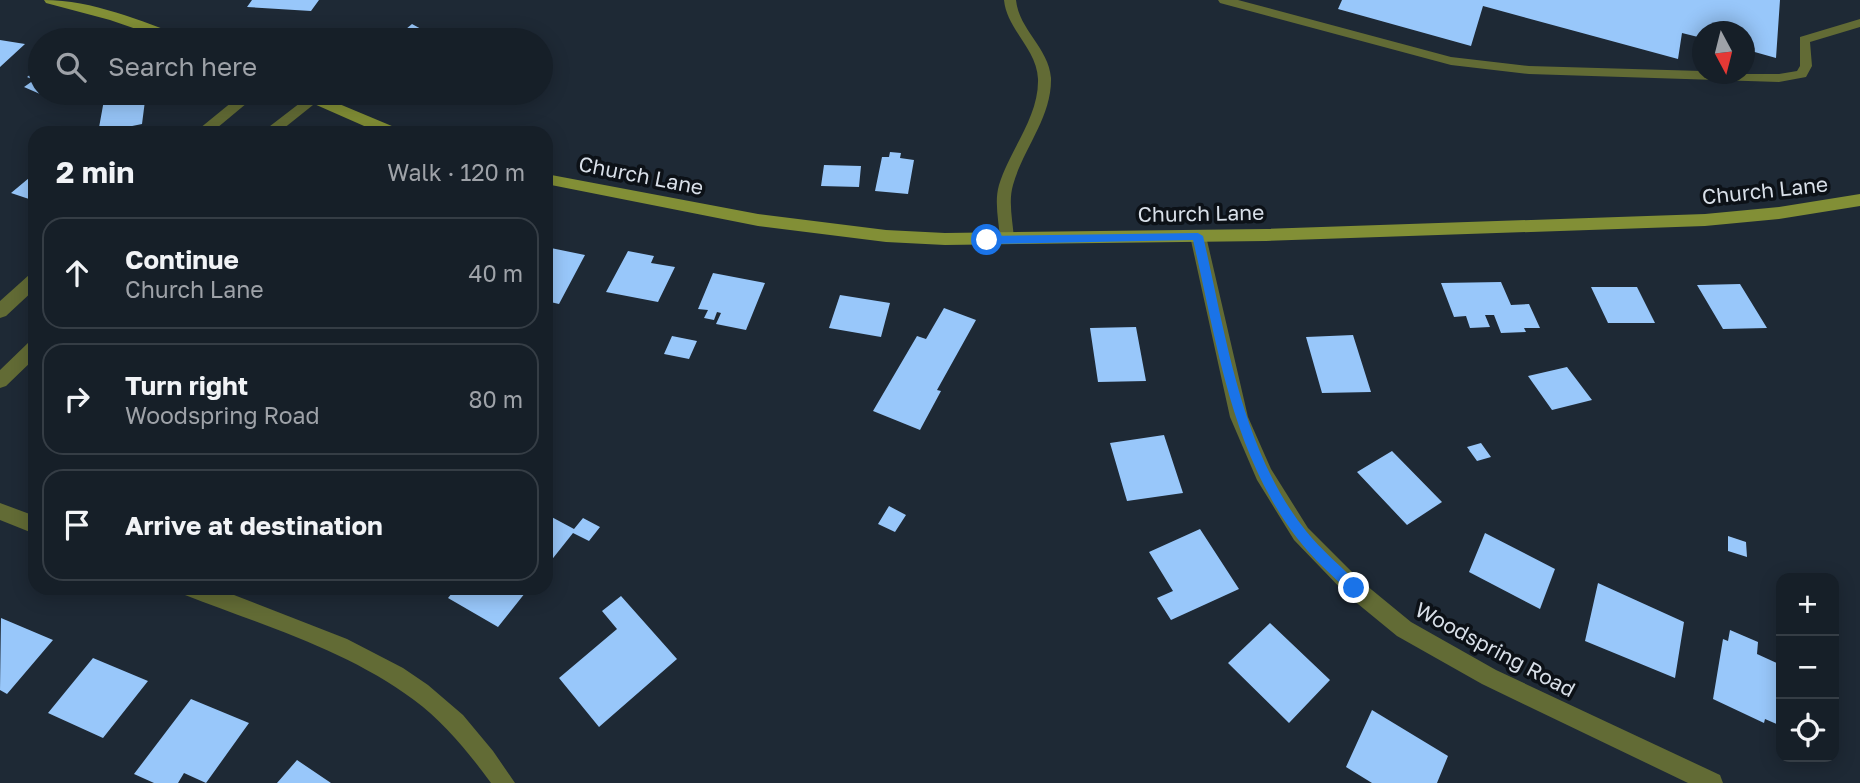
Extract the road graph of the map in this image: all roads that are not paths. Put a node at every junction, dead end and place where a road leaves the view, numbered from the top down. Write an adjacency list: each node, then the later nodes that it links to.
1 (51, 0): 5 (street)
2 (1010, 0): 15 (lane)
3 (1224, 0): 4 (lane)
4 (1860, 23)
5 (147, 28)
6 (237, 105): 9 (street)
7 (297, 105): 10 (street)
8 (330, 105): 11 (street)
9 (210, 126)
10 (275, 126)
11 (378, 126)
12 (553, 180): 15 (street, Church Lane)
13 (1860, 201): 14 (street, Church Lane)
14 (1198, 236): 15 (street, Church Lane); 24 (street, Woodspring Road)
15 (1007, 239)
16 (28, 285): 17 (street)
17 (0, 311)
18 (28, 354): 19 (street)
19 (0, 381)
20 (0, 511): 21 (street)
21 (28, 522)
22 (210, 595): 23 (street)
23 (504, 783)
24 (1712, 783)

